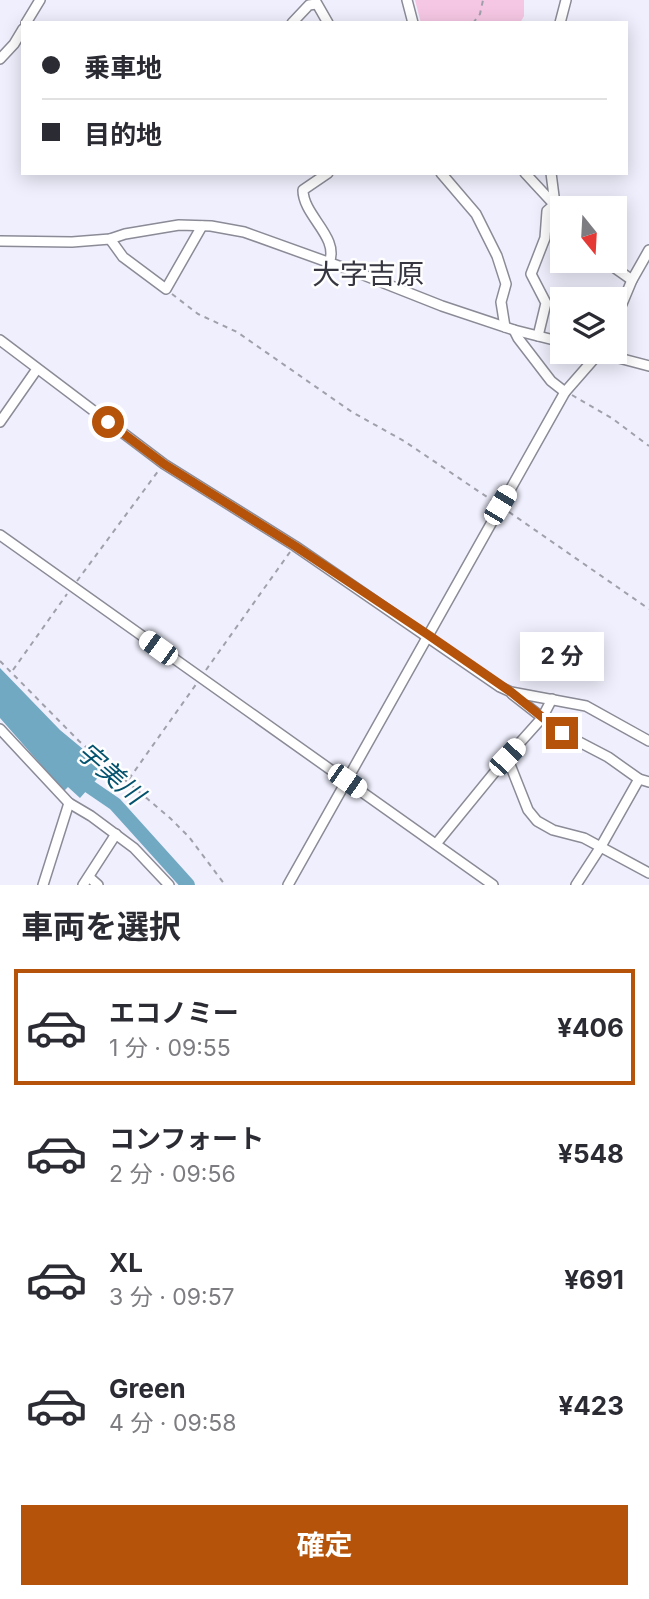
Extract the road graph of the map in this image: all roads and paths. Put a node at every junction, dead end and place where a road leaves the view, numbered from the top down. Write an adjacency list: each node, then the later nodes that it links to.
1 (40, 0): 6 (street)
2 (407, 0): 9 (street)
3 (483, 0): 10 (path)
4 (566, 0): 11 (street)
5 (316, 2): 7 (street); 8 (street)
6 (27, 21)
7 (294, 21)
8 (327, 21)
9 (412, 21)
10 (475, 21)
11 (561, 21)
12 (21, 32): 13 (street)
13 (0, 60)
14 (325, 175): 25 (street)
15 (443, 175): 30 (street)
16 (528, 175): 19 (street)
17 (551, 175): 18 (street)
18 (554, 196)
19 (550, 199)
20 (550, 208): 31 (street)
21 (202, 226): 22 (street); 25 (street); 28 (street)
22 (110, 239): 23 (street); 28 (street)
23 (0, 241)
24 (649, 250): 27 (street)
25 (330, 263): 30 (street)
26 (622, 273): 27 (street)
27 (632, 280): 29 (street)
28 (166, 289): 42 (path)
29 (627, 292)
30 (510, 328): 31 (street); 38 (street)
31 (538, 335): 32 (street)
32 (550, 338)
33 (0, 340): 37 (street)
34 (627, 360): 36 (street)
35 (588, 364): 38 (street)
36 (649, 366)
37 (37, 369): 39 (street); 41 (street)
38 (565, 391): 40 (path); 42 (street)
39 (0, 422)
40 (649, 446)
41 (164, 464): 44 (street); 45 (path)
42 (500, 505): 46 (path); 47 (street)
43 (0, 535): 45 (street)
44 (295, 546): 47 (street); 50 (path)
45 (73, 587): 49 (path); 50 (street)
46 (649, 609)
47 (427, 634): 51 (street); 58 (street)
48 (0, 661): 57 (path)
49 (13, 670)
50 (200, 678): 57 (path); 58 (street)
51 (511, 692): 52 (street); 53 (street)
52 (552, 699): 53 (street); 55 (street)
53 (542, 718): 56 (street); 59 (street)
54 (0, 729): 60 (street)
55 (649, 741)
56 (507, 757): 62 (street); 63 (street)
57 (128, 780): 69 (path)
58 (347, 781): 62 (street); 70 (street)
59 (646, 781): 63 (street)
60 (69, 803): 61 (street); 66 (street)
61 (116, 834): 65 (street); 68 (street)
62 (436, 844): 71 (street)
63 (600, 848): 64 (street); 72 (street)
64 (649, 873)
65 (86, 881): 67 (street)
66 (43, 885)
67 (98, 885)
68 (169, 885)
69 (225, 885)
70 (288, 885)
71 (493, 885)
72 (576, 885)

